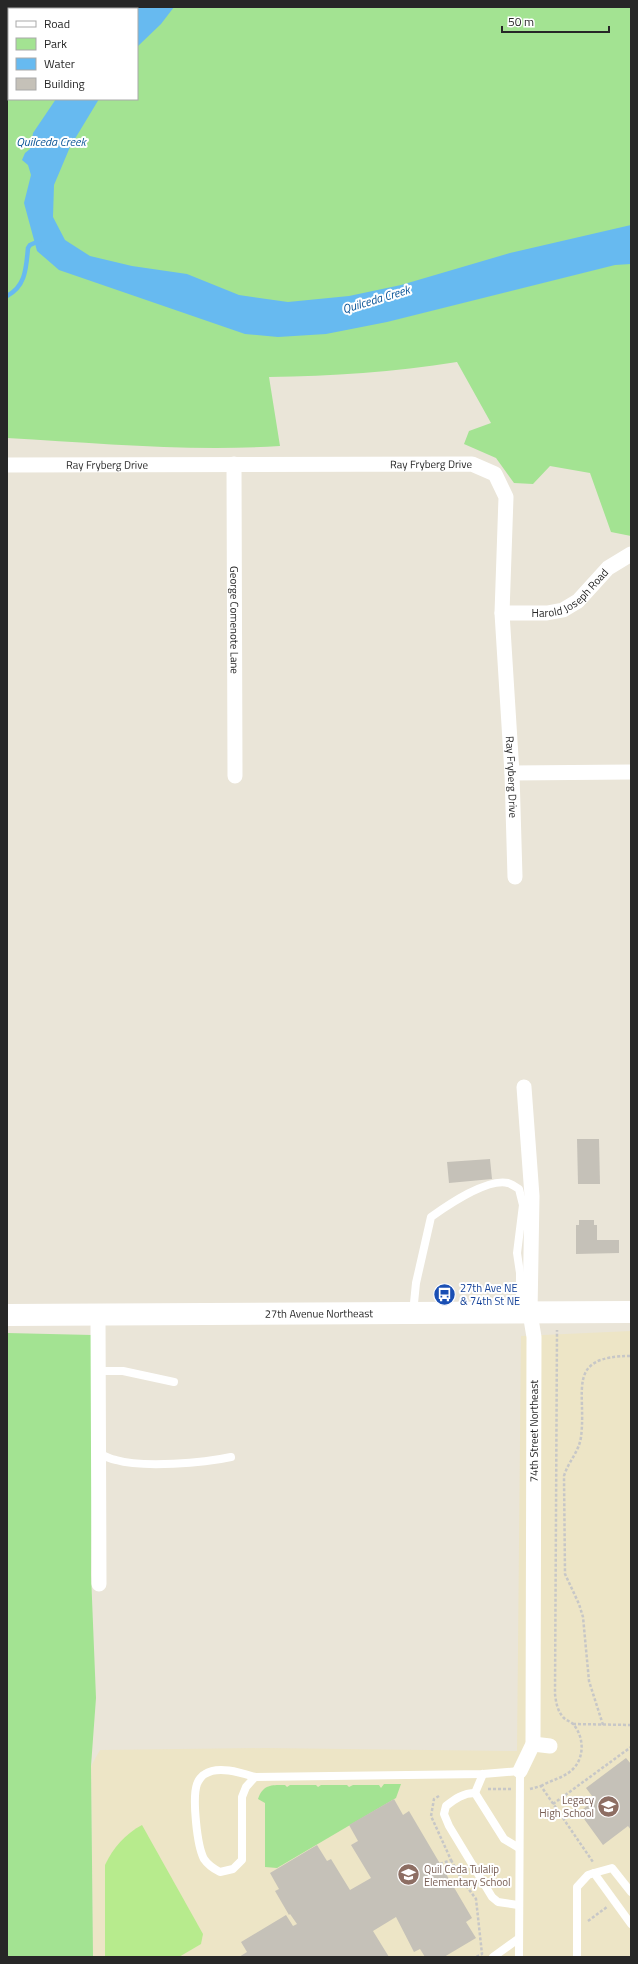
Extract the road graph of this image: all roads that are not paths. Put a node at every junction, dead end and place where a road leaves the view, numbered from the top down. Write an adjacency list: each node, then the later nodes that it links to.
1 (234, 464): 2 (street, Ray Fryberg Drive); 4 (street, Ray Fryberg Drive); 7 (street, George Comenote Lane)
2 (7, 465)
3 (631, 554): 4 (street, Harold Joseph Road)
4 (502, 612): 6 (street, Ray Fryberg Drive)
5 (631, 772): 6 (street)
6 (512, 773): 8 (street, Ray Fryberg Drive)
7 (235, 776)
8 (515, 876)
9 (524, 1087): 12 (street, 74th Street Northeast)
10 (631, 1312): 12 (street, 27th Avenue Northeast)
11 (413, 1313): 12 (street, 27th Avenue Northeast); 12 (lane); 14 (street, 27th Avenue Northeast)
12 (525, 1313): 20 (street, 74th Street Northeast)
13 (7, 1315): 14 (street, 27th Avenue Northeast)
14 (98, 1315): 15 (street)
15 (98, 1371): 16 (lane); 17 (street)
16 (174, 1382)
17 (99, 1453): 18 (lane); 19 (street)
18 (231, 1457)
19 (99, 1584)
20 (533, 1744): 21 (street); 22 (street, 74th Street Northeast)
21 (550, 1746)
22 (520, 1772): 23 (lane); 26 (lane)
23 (483, 1774): 24 (lane); 25 (lane)
24 (255, 1777): 24 (lane)
25 (475, 1792): 26 (lane); 29 (lane)
26 (518, 1848): 29 (lane)
27 (594, 1873): 28 (lane); 30 (lane); 34 (lane)
28 (631, 1892)
29 (518, 1905): 31 (lane)
30 (631, 1924)
31 (518, 1939): 32 (lane); 33 (lane)
32 (493, 1957)
33 (519, 1957)
34 (577, 1957)

